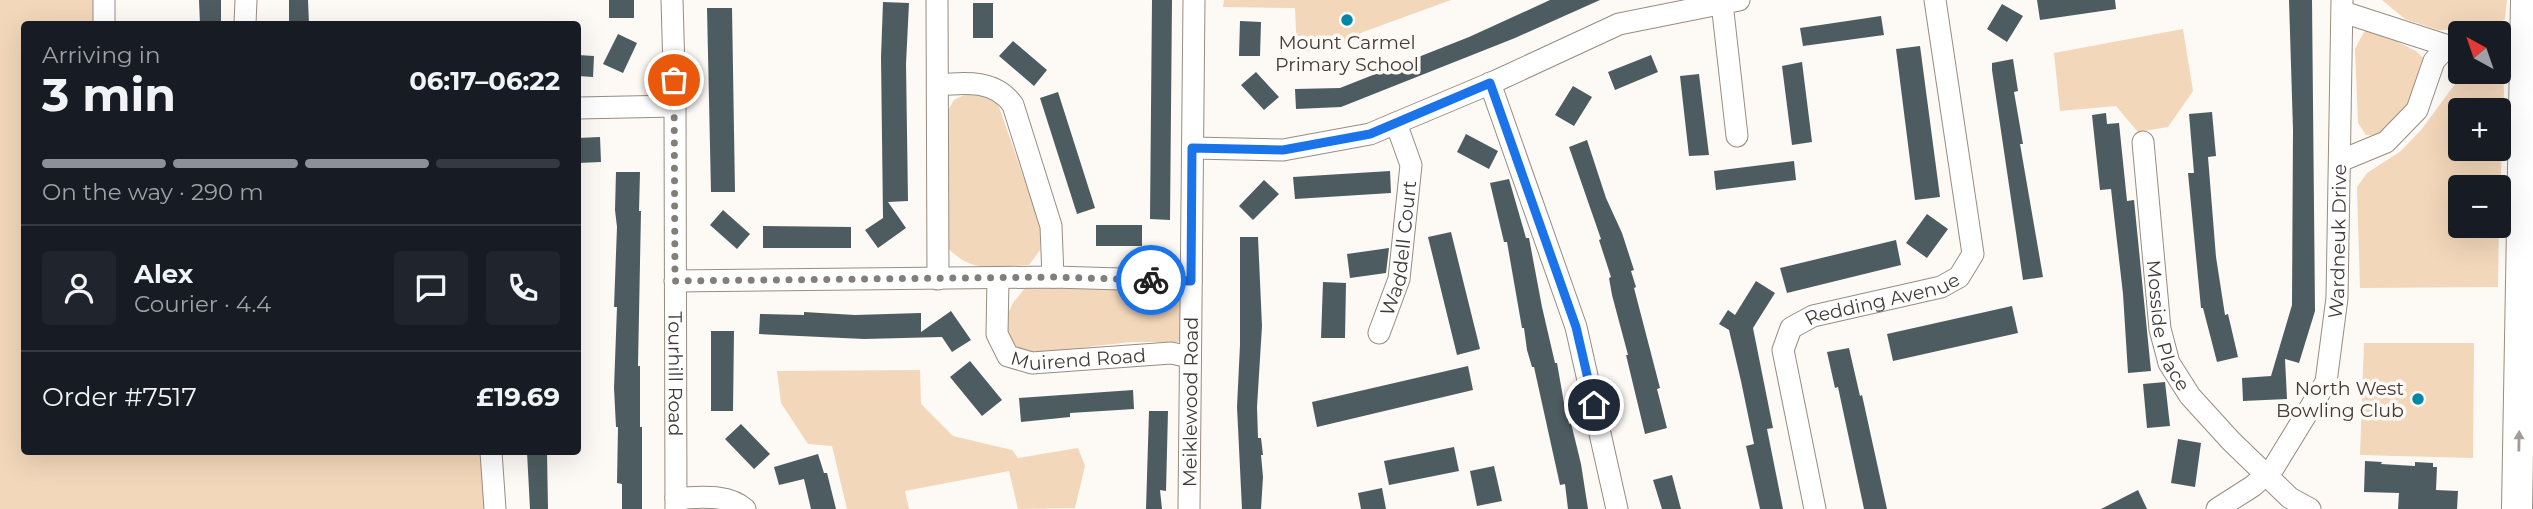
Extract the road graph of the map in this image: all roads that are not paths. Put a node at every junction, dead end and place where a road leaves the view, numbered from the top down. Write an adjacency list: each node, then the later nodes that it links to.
1 (104, 0): 10 (street)
2 (246, 0): 11 (street)
3 (672, 0): 17 (street, Tourhill Road)
4 (937, 0): 16 (street)
5 (1194, 0): 22 (street, Meiklewood Road)
6 (1935, 0): 39 (street, Redding Avenue)
7 (2526, 0): 13 (main road)
8 (1731, 1): 15 (street); 20 (street)
9 (2343, 6): 12 (street); 23 (street, Wardneuk Drive)
10 (104, 21)
11 (245, 21)
12 (2448, 44)
13 (2519, 46): 31 (main road)
14 (2448, 50): 23 (street)
15 (1490, 83): 19 (street); 38 (street)
16 (938, 85): 24 (street); 26 (street)
17 (675, 106): 18 (street); 27 (street, Tourhill Road)
18 (581, 108)
19 (1396, 123): 22 (street); 29 (street, Waddell Court)
20 (1737, 136)
21 (2143, 142): 33 (street, Mosside Place)
22 (1192, 148): 28 (street, Meiklewood Road)
23 (2340, 161): 33 (street, Wardneuk Drive)
24 (1053, 277): 25 (street); 28 (street)
25 (998, 278): 26 (street); 30 (street, Muirend Road)
26 (938, 279): 27 (street)
27 (675, 281): 34 (street, Tourhill Road)
28 (1191, 281): 30 (street, Meiklewood Road)
29 (1379, 333)
30 (1190, 357): 37 (street, Meiklewood Road)
31 (2526, 368): 42 (main road, one-way to 31)
32 (491, 455): 35 (street)
33 (2270, 470): 40 (street); 41 (street)
34 (676, 503): 36 (street, Tourhill Road)
35 (495, 509)
36 (745, 509)
37 (1189, 509)
38 (1617, 509)
39 (1815, 509)
40 (2217, 509)
41 (2310, 509)
42 (2517, 509)

